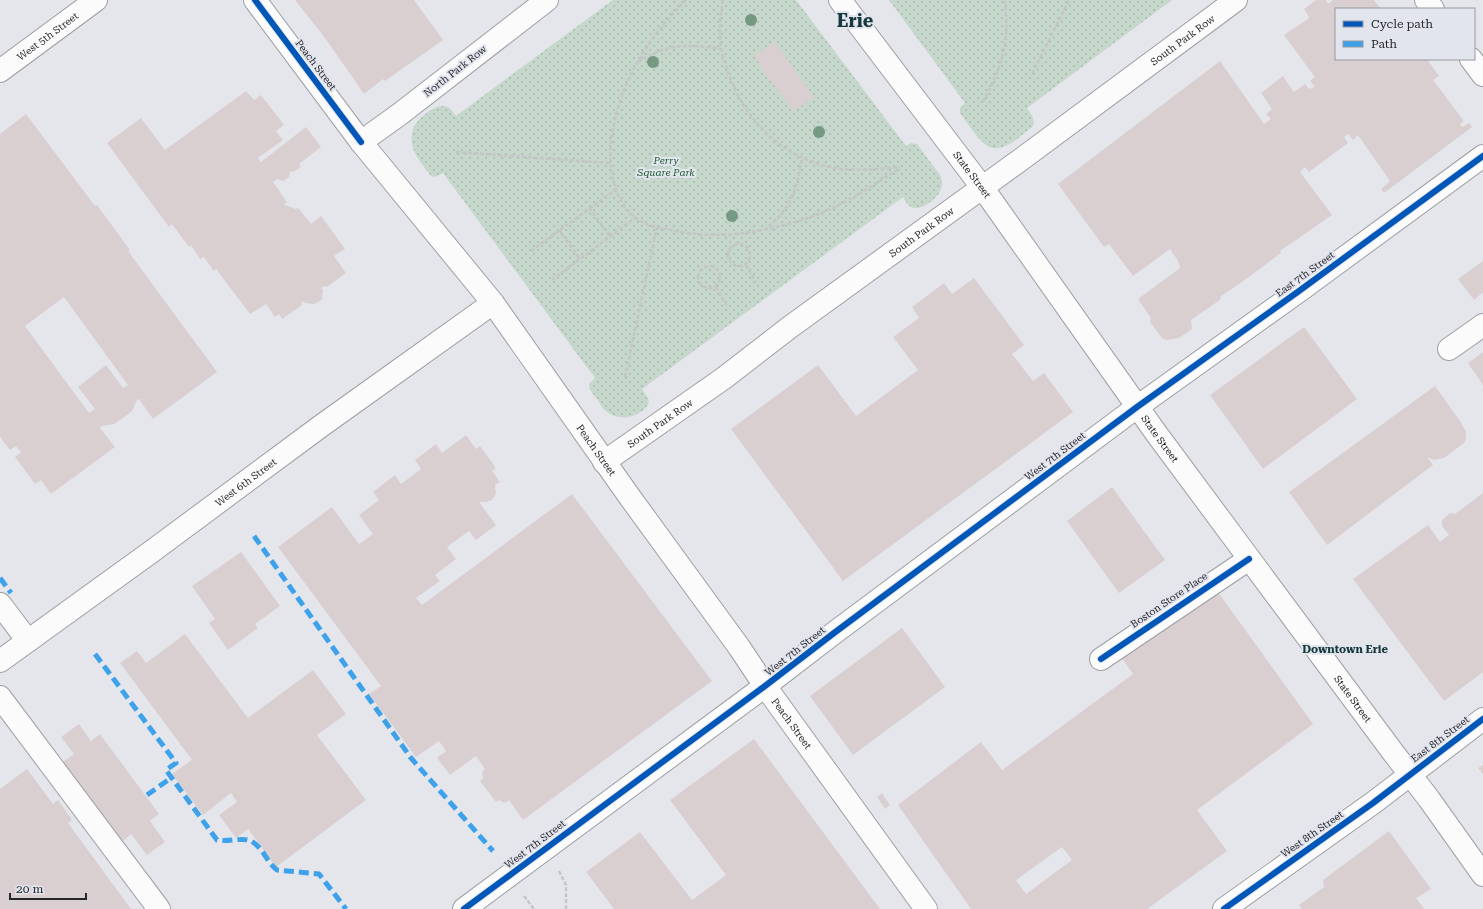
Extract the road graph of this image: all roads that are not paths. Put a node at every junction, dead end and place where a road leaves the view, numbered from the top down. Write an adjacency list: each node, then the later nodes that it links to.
1 (96, 0): 9 (main road, West 5th Street)
2 (255, 0): 11 (main road, Peach Street)
3 (547, 0): 11 (main road, North Park Row)
4 (840, 0): 13 (main road, State Street)
5 (1236, 0): 13 (main road, South Park Row)
6 (1426, 0): 7 (main road)
7 (1432, 8)
8 (1472, 60): 10 (main road)
9 (0, 71)
10 (1483, 75)
11 (362, 142): 14 (main road, Peach Street)
12 (1483, 156): 17 (main road, East 7th Street)
13 (982, 187): 17 (main road, State Street); 18 (main road, South Park Row)
14 (493, 303): 18 (main road, Peach Street); 21 (main road, West 6th Street)
15 (1483, 325): 16 (main road)
16 (1449, 349)
17 (1138, 407): 19 (main road, State Street); 24 (main road, West 7th Street)
18 (604, 462): 24 (main road, Peach Street)
19 (1248, 559): 22 (main road, Boston Store Place); 27 (main road, State Street)
20 (0, 604): 21 (main road)
21 (28, 641): 23 (main road, West 6th Street)
22 (1101, 659)
23 (0, 661)
24 (765, 686): 30 (main road, West 7th Street); 31 (main road, Peach Street)
25 (0, 697): 29 (main road)
26 (1483, 719): 27 (main road, East 8th Street)
27 (1410, 775): 28 (main road, State Street); 32 (main road, West 8th Street)
28 (1483, 875)
29 (159, 909)
30 (464, 909)
31 (926, 909)
32 (1224, 909)

